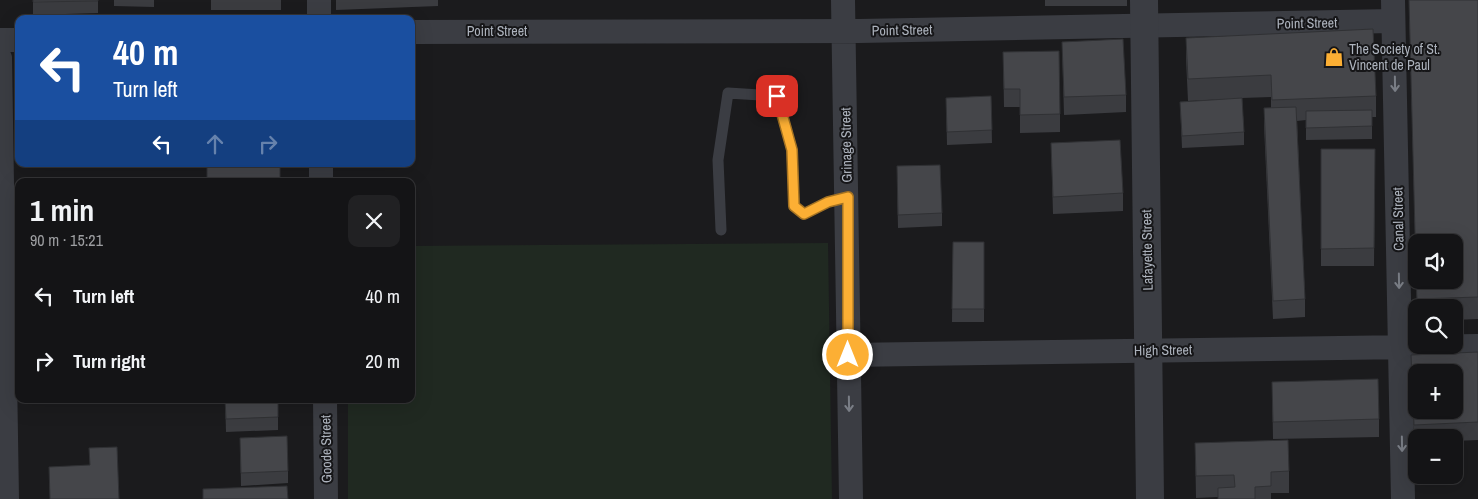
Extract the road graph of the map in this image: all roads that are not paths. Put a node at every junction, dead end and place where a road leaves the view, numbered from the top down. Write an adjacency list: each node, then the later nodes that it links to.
1 (319, 0): 5 (street)
2 (843, 0): 6 (street, Grinage Street)
3 (1393, 11): 4 (street, Point Street); 13 (street, Canal Street, one-way to 13)
4 (1145, 12): 6 (street, Point Street); 15 (street, Lafayette Street)
5 (319, 15)
6 (843, 30): 7 (street, Point Street); 11 (street, Grinage Street)
7 (415, 32)
8 (0, 40): 9 (street)
9 (15, 40)
10 (0, 58): 17 (street)
11 (848, 197): 12 (lane); 16 (street, Grinage Street)
12 (721, 230)
13 (1401, 346): 14 (street, High Street); 15 (street, High Street); 23 (street, Canal Street, one-way to 23)
14 (1478, 346)
15 (1148, 350): 16 (street, High Street); 22 (street, Lafayette Street)
16 (848, 355): 21 (street, Grinage Street, one-way to 21)
17 (8, 364): 19 (street)
18 (325, 403): 20 (street, Goode Street)
19 (7, 499)
20 (326, 499)
21 (851, 499)
22 (1150, 499)
23 (1403, 499)

